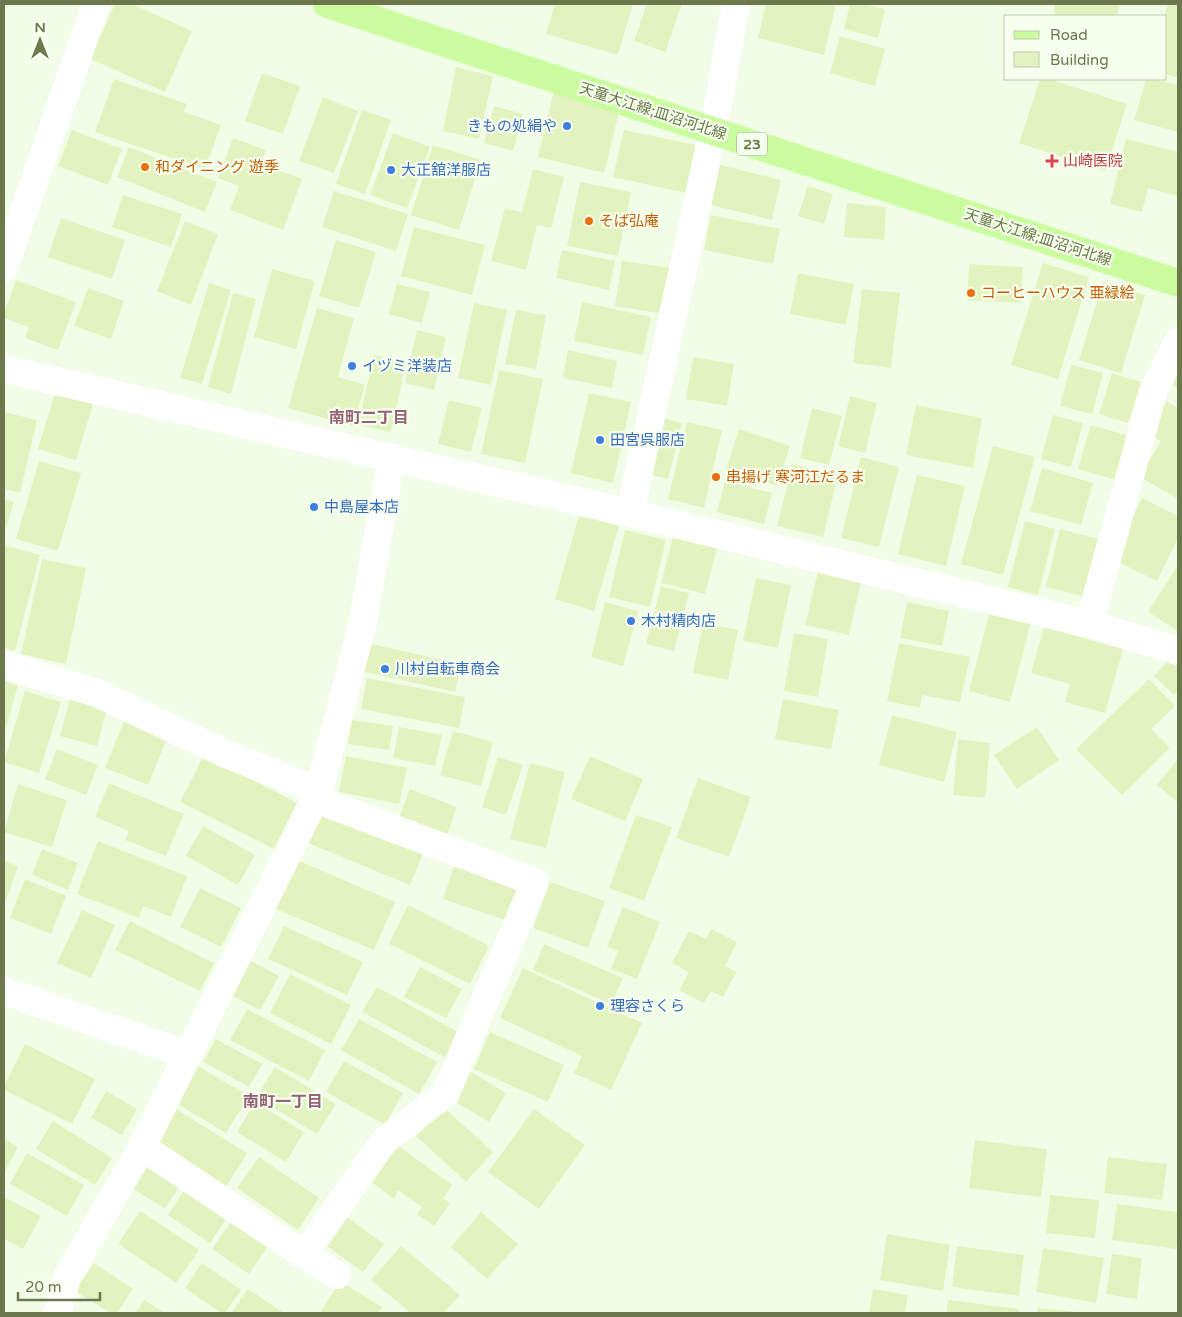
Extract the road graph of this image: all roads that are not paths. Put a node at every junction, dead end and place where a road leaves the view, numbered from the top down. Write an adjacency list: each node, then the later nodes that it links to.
1 (96, 4): 5 (street)
2 (327, 4): 4 (main road, 天童大江線;皿沼河北線 / 23)
3 (736, 4): 4 (street)
4 (712, 131): 6 (main road, 天童大江線;皿沼河北線 / 23); 10 (street)
5 (4, 268)
6 (1178, 283)
7 (1178, 341): 11 (street)
8 (4, 369): 9 (street)
9 (392, 458): 10 (street); 14 (street)
10 (630, 513): 11 (street)
11 (1089, 624): 12 (street)
12 (1178, 651)
13 (4, 665): 14 (street)
14 (317, 795): 16 (street); 18 (street)
15 (4, 991): 16 (street)
16 (188, 1055): 17 (street)
17 (142, 1147): 18 (street); 20 (street)
18 (304, 1255): 19 (street)
19 (337, 1275)
20 (57, 1313)

